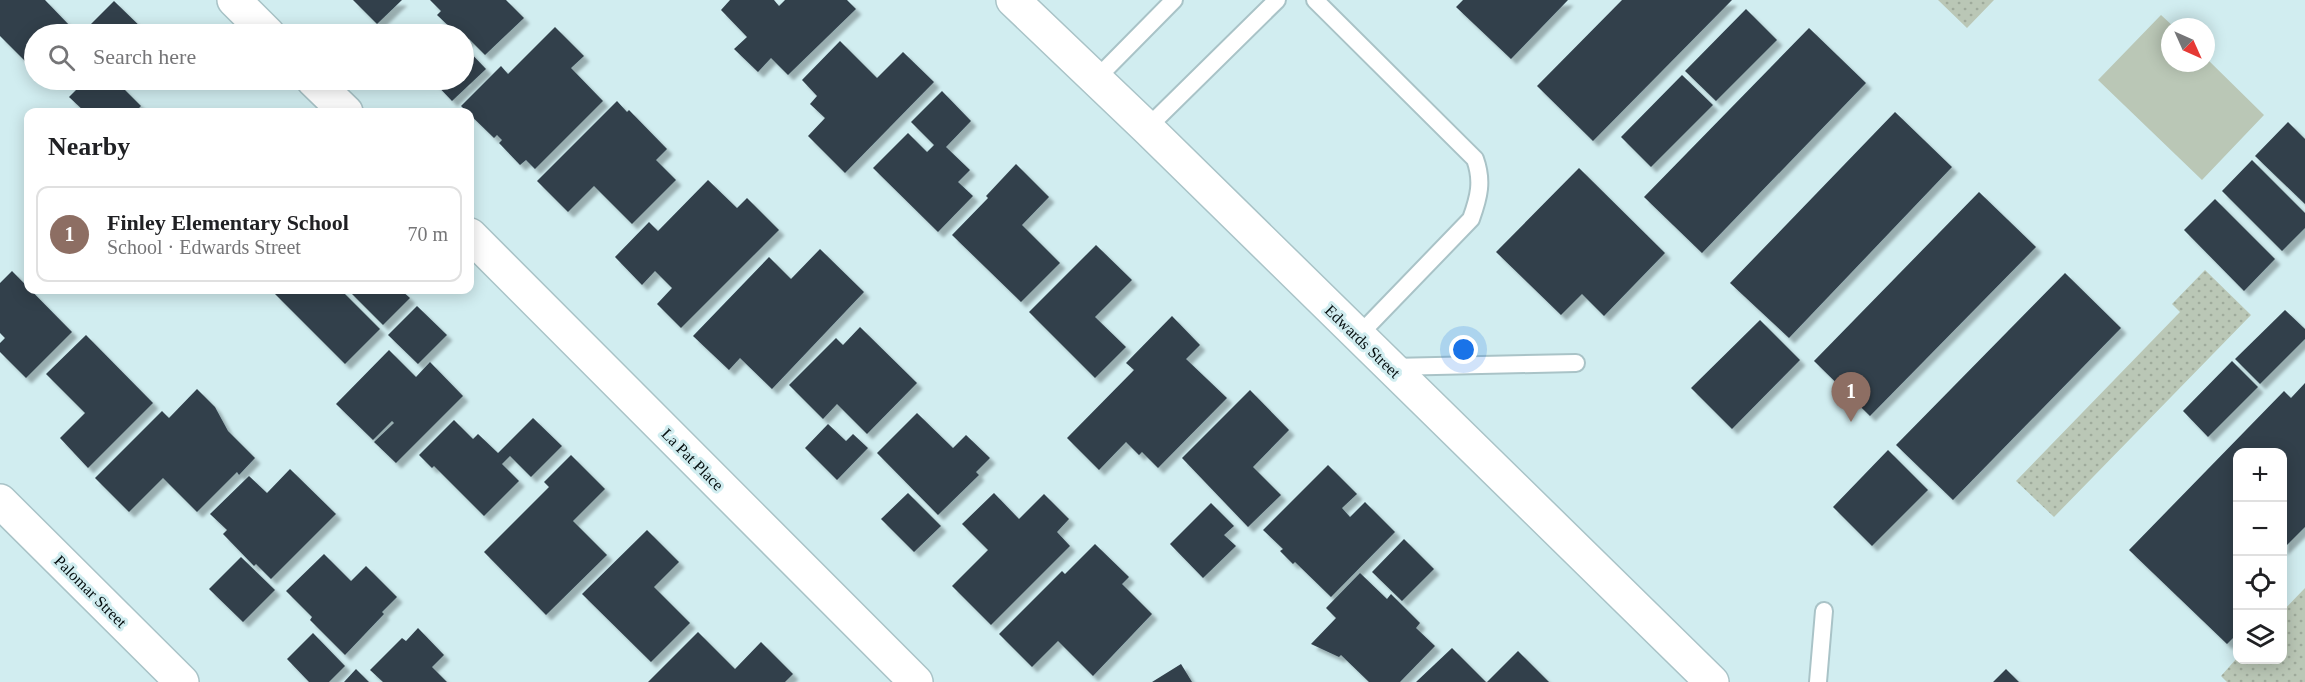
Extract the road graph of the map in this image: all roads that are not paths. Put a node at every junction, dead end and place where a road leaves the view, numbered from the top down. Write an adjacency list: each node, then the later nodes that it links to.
1 (234, 0): 6 (street)
2 (1013, 0): 7 (street, Edwards Street)
3 (1174, 0): 7 (lane)
4 (1276, 0): 10 (lane)
5 (1315, 0): 12 (lane)
6 (258, 24)
7 (1095, 80): 10 (street, Edwards Street)
8 (323, 90): 9 (street)
9 (342, 108)
10 (1147, 128): 12 (street, Edwards Street)
11 (474, 240): 18 (street, La Pat Place)
12 (1358, 336): 14 (street, Edwards Street)
13 (1576, 363): 14 (lane)
14 (1390, 367): 19 (street, Edwards Street)
15 (0, 501): 17 (street, Palomar Street)
16 (1824, 611): 20 (lane)
17 (182, 682)
18 (916, 682)
19 (1712, 682)
20 (1818, 682)

